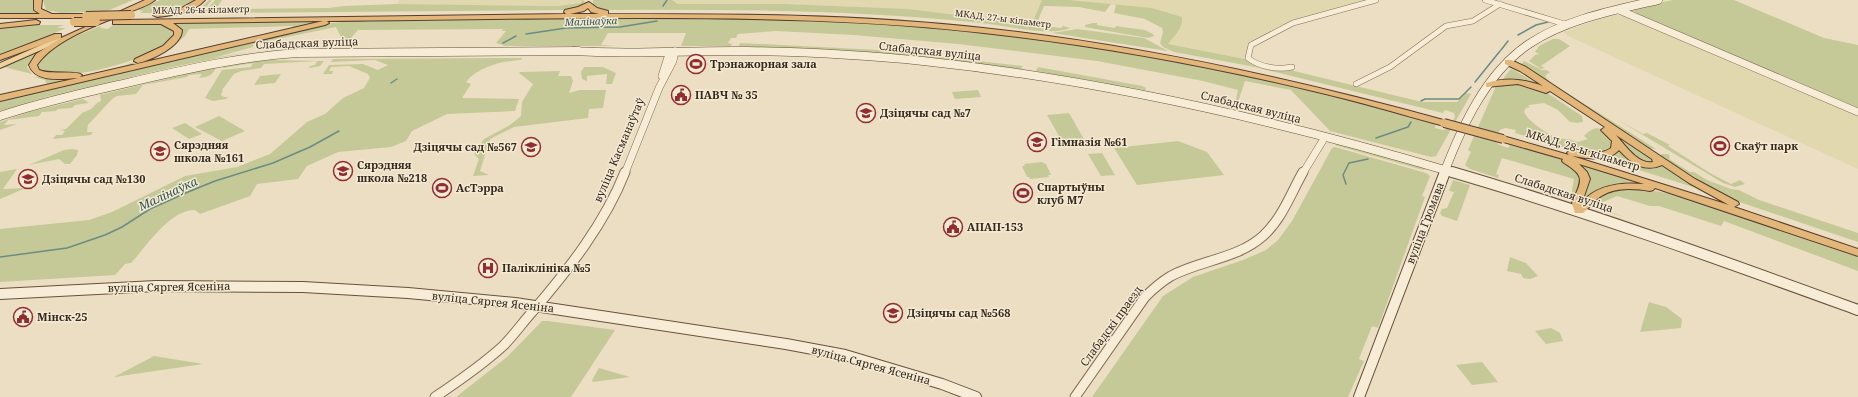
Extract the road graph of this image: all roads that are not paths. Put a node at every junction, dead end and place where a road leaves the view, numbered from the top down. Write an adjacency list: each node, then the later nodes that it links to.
1 (38, 0): 20 (highway)
2 (140, 0): 27 (highway)
3 (151, 0): 26 (highway)
4 (201, 0): 16 (highway)
5 (206, 0): 14 (highway)
6 (1376, 0): 33 (street)
7 (1485, 0): 10 (street)
8 (1658, 0): 11 (main road, вуліца Громава)
9 (589, 2): 12 (highway); 13 (highway)
10 (1500, 4): 24 (street); 35 (street)
11 (1619, 10): 24 (main road, вуліца Громава); 39 (street)
12 (562, 13): 13 (highway, МКАД, 26-ы кіламетр); 14 (highway, МКАД, 26-ы кіламетр)
13 (606, 13): 15 (highway, МКАД, 26-ы кіламетр)
14 (212, 14): 16 (highway, МКАД, 26-ы кіламетр)
15 (701, 14): 18 (highway, МКАД, 26-ы кіламетр); 34 (highway, МКАД, 27-ы кіламетр)
16 (157, 15): 19 (highway, МКАД, 26-ы кіламетр)
17 (0, 16): 20 (highway)
18 (389, 17): 19 (highway, МКАД, 26-ы кіламетр); 38 (highway)
19 (133, 18): 21 (highway, МКАД, 26-ы кіламетр, bridge); 21 (highway, МКАД, 26-ы кіламетр, bridge); 26 (highway)
20 (62, 19): 21 (highway, МКАД, 26-ы кіламетр); 23 (highway)
21 (74, 19)
22 (0, 22): 23 (highway)
23 (39, 22): 25 (highway)
24 (1568, 25): 31 (main road, вуліца Громава)
25 (0, 26)
26 (60, 40): 32 (main road)
27 (39, 44): 29 (highway); 30 (main road)
28 (675, 51): 40 (main road, Слабадская вуліца); 42 (main road, Слабадская вуліца); 54 (street, вуліца Касманаўтаў)
29 (0, 58)
30 (0, 61)
31 (1509, 61): 36 (main road, вуліца Громава); 37 (highway); 46 (highway)
32 (0, 66)
33 (1292, 67)
34 (1298, 82): 41 (highway, МКАД, 28-ы кіламетр, bridge)
35 (1356, 84)
36 (1489, 85): 37 (highway); 47 (main road, вуліца Громава)
37 (1546, 90): 43 (highway)
38 (0, 98)
39 (1858, 112)
40 (0, 116)
41 (1504, 136): 44 (highway, МКАД, 28-ы кіламетр); 45 (highway, МКАД, 28-ы кіламетр)
42 (1324, 138): 47 (main road, Слабадская вуліца); 58 (street, Слабадскі праезд)
43 (1616, 140): 45 (highway); 46 (highway)
44 (1550, 152): 48 (highway, МКАД, 28-ы кіламетр); 50 (highway)
45 (1572, 153): 49 (highway, МКАД, 28-ы кіламетр)
46 (1657, 158): 49 (highway)
47 (1445, 169): 50 (main road, Слабадская вуліца); 59 (main road, вуліца Громава)
48 (1691, 196): 50 (highway); 52 (highway, МКАД, 28-ы кіламетр)
49 (1734, 204): 51 (highway, МКАД, 28-ы кіламетр)
50 (1579, 211): 55 (main road, Слабадская вуліца)
51 (1858, 246)
52 (1858, 253)
53 (0, 294): 54 (main road, вуліца Сяргея Ясеніна)
54 (538, 306): 56 (street, вуліца Касманаўтаў); 57 (main road, вуліца Сяргея Ясеніна)
55 (1858, 310)
56 (435, 397)
57 (976, 397)
58 (1075, 397)
59 (1359, 397)

